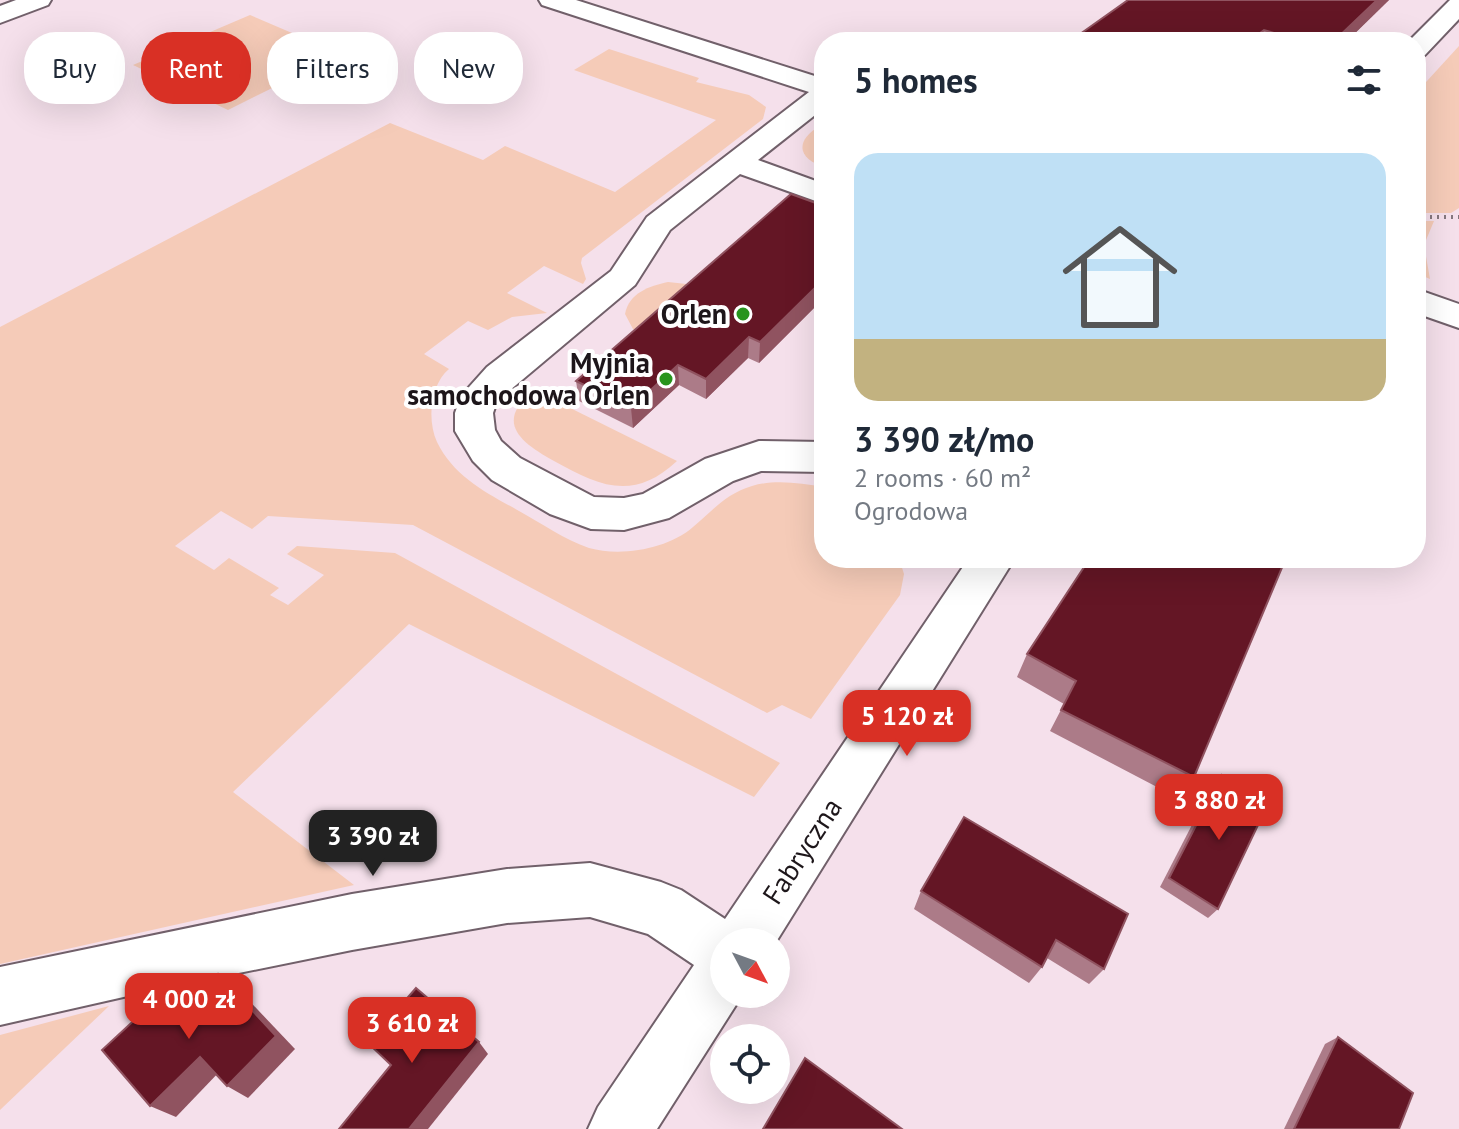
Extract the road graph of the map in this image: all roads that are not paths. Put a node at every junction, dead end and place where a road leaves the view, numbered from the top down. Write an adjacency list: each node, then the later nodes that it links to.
1 (39, 0): 4 (street)
2 (551, 0): 6 (street)
3 (1459, 5): 5 (street)
4 (0, 15)
5 (1426, 39)
6 (814, 88)
7 (814, 99): 8 (street)
8 (738, 163): 9 (street); 12 (street)
9 (814, 191)
10 (1426, 304): 11 (street)
11 (1459, 317)
12 (814, 457)
13 (986, 568): 14 (street, Fabryczna)
14 (752, 928)
15 (710, 942): 17 (street)
16 (710, 992): 18 (street)
17 (0, 996)
18 (620, 1129)

